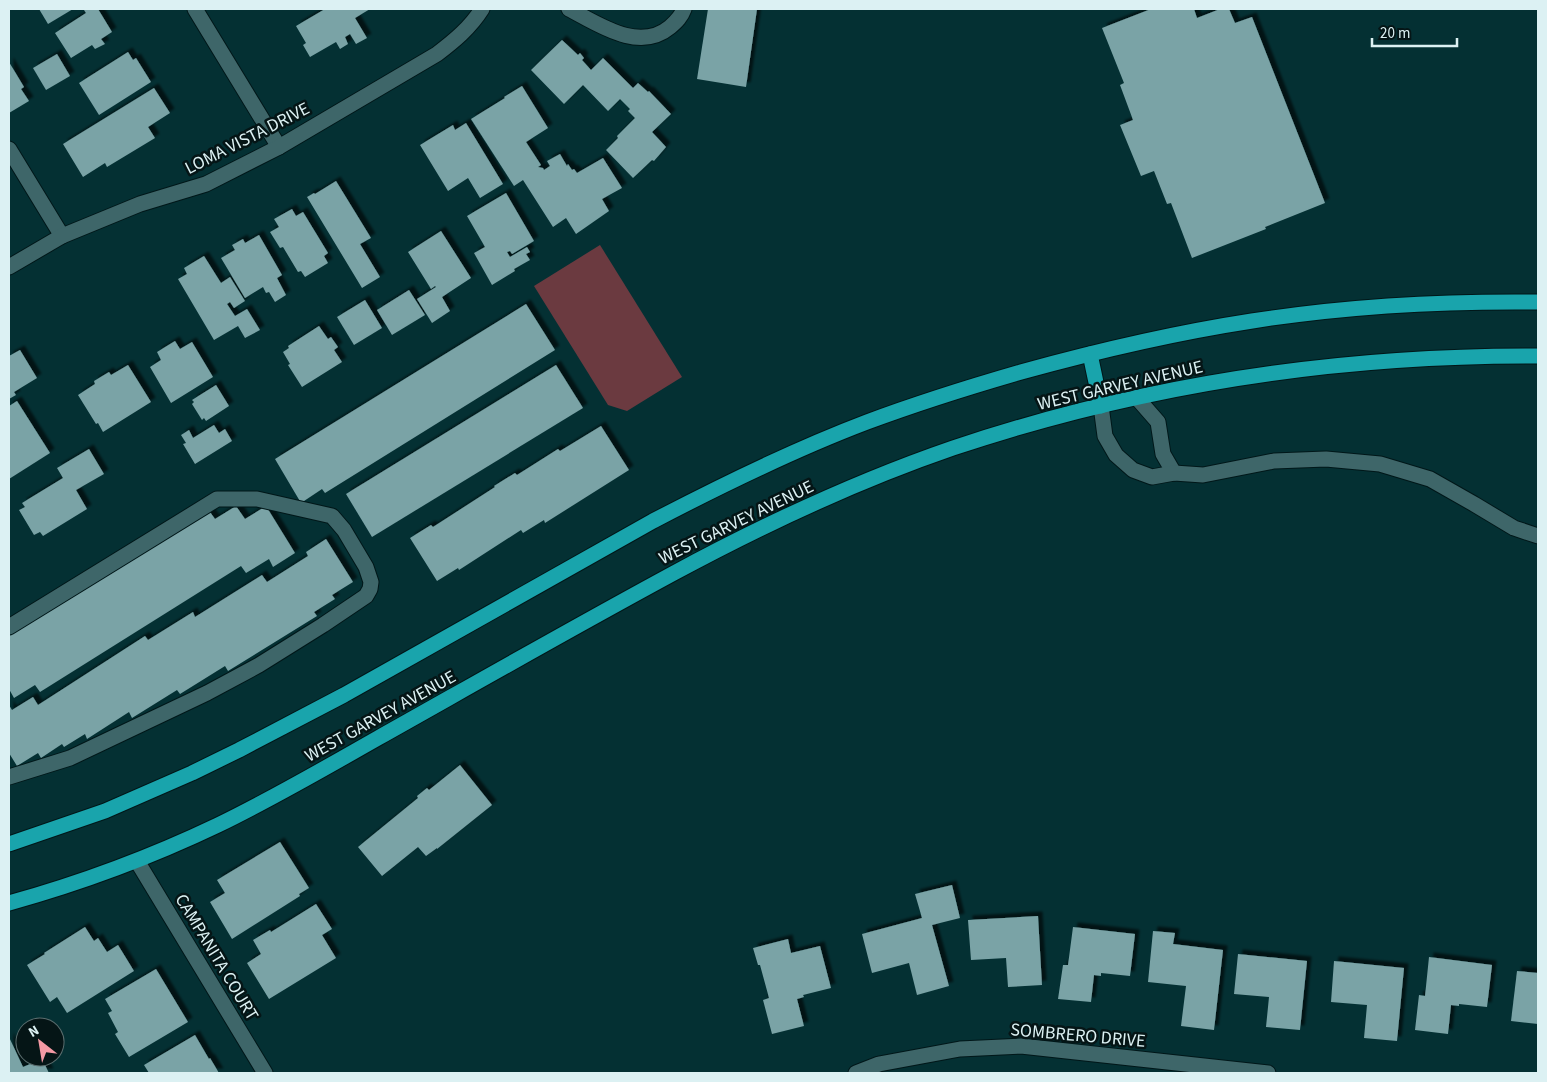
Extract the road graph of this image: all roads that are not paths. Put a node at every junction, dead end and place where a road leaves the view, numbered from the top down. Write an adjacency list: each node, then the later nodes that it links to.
1 (195, 9): 5 (street)
2 (569, 9): 3 (street)
3 (684, 9)
4 (476, 12): 5 (street, LOMA VISTA DRIVE)
5 (279, 147): 7 (street, LOMA VISTA DRIVE)
6 (9, 149): 7 (street)
7 (62, 236): 8 (street, LOMA VISTA DRIVE)
8 (9, 268)
9 (1538, 302): 10 (main road, WEST GARVEY AVENUE)
10 (1090, 354): 13 (main road); 18 (main road, WEST GARVEY AVENUE)
11 (1538, 356): 12 (main road, WEST GARVEY AVENUE)
12 (1137, 398): 13 (main road, WEST GARVEY AVENUE); 14 (street)
13 (1101, 406): 14 (street); 19 (main road, WEST GARVEY AVENUE)
14 (1174, 473): 15 (street)
15 (1538, 536)
16 (9, 627): 17 (street)
17 (9, 778)
18 (9, 844)
19 (137, 861): 20 (main road, WEST GARVEY AVENUE); 22 (street, CAMPANITA COURT)
20 (9, 903)
21 (1164, 1068): 23 (street, SOMBRERO DRIVE); 24 (street, SOMBRERO DRIVE)
22 (265, 1073)
23 (856, 1073)
24 (1268, 1073)

